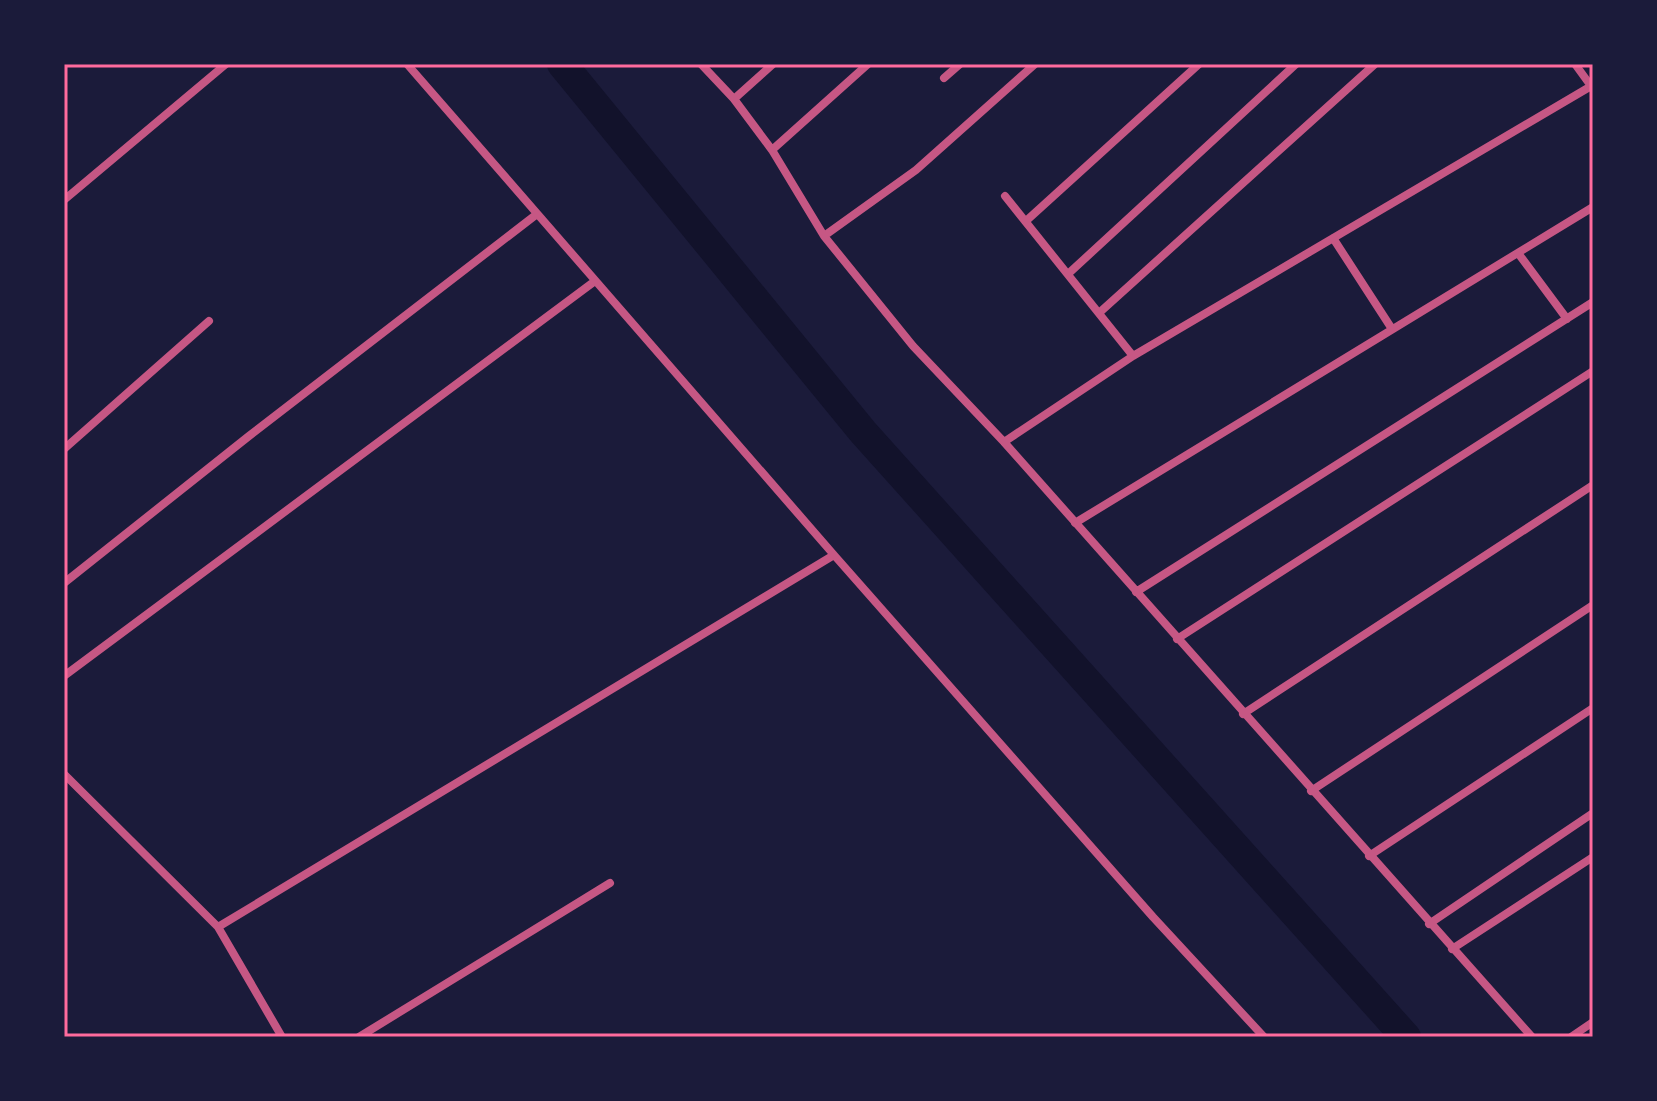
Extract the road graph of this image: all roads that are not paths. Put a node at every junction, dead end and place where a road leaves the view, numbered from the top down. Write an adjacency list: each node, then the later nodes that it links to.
1 (226, 64): 17 (street)
2 (407, 64): 19 (street)
3 (701, 64): 14 (street)
4 (773, 64): 14 (street)
5 (868, 64): 15 (street)
6 (960, 64): 12 (street)
7 (1035, 64): 21 (street)
8 (1199, 64): 20 (street)
9 (1296, 64): 24 (street)
10 (1375, 64): 27 (street)
11 (1575, 64): 13 (street)
12 (944, 78)
13 (1592, 86): 22 (street)
14 (734, 99): 15 (street)
15 (772, 150): 21 (street)
16 (1005, 196): 20 (street)
17 (64, 200)
18 (1593, 207): 23 (street)
19 (537, 214): 25 (street); 38 (street)
20 (1026, 221): 24 (street)
21 (824, 236): 33 (street)
22 (1333, 238): 30 (street); 31 (street)
23 (1518, 253): 28 (street); 30 (street)
24 (1068, 274): 27 (street)
25 (595, 281): 37 (street); 42 (street)
26 (1593, 302): 28 (street)
27 (1099, 313): 31 (street)
28 (1567, 319): 39 (street)
29 (209, 321): 34 (street)
30 (1392, 329): 36 (street)
31 (1133, 356): 33 (street)
32 (1593, 371): 41 (street)
33 (1004, 442): 36 (street)
34 (64, 449)
35 (1593, 485): 44 (street)
36 (1075, 523): 39 (street)
37 (834, 555): 52 (street); 57 (street)
38 (64, 583)
39 (1136, 592): 41 (street)
40 (1593, 605): 46 (street)
41 (1177, 639): 44 (street)
42 (64, 676)
43 (1593, 708): 48 (street)
44 (1243, 714): 46 (street)
45 (64, 774): 52 (street)
46 (1311, 791): 48 (street)
47 (1593, 813): 51 (street)
48 (1369, 856): 51 (street)
49 (1593, 857): 53 (street)
50 (610, 883): 56 (street)
51 (1429, 924): 53 (street)
52 (218, 927): 55 (street)
53 (1452, 949): 58 (street)
54 (1593, 1022): 59 (street)
55 (282, 1037)
56 (359, 1037)
57 (1264, 1037)
58 (1532, 1037)
59 (1571, 1037)

